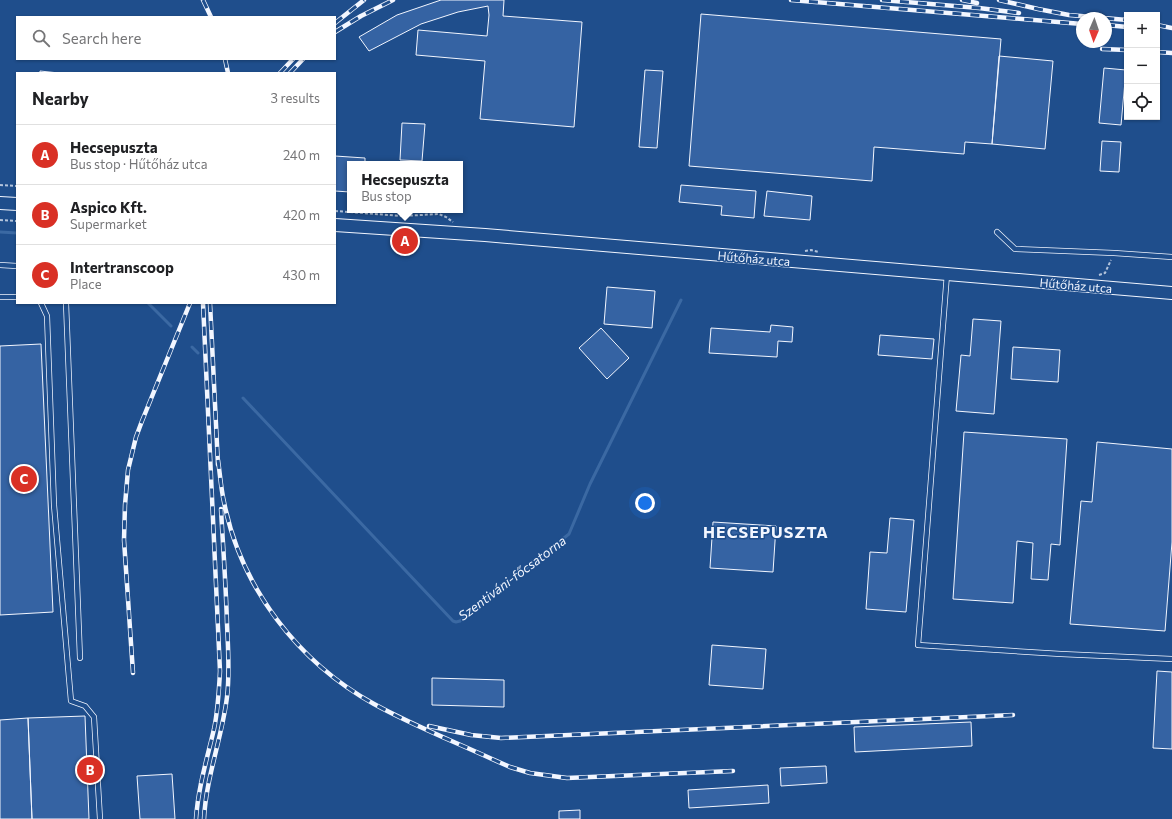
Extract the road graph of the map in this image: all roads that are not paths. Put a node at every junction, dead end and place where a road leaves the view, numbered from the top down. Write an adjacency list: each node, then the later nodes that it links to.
1 (0, 203): 2 (street)
2 (16, 204)
3 (336, 225): 8 (street, Hűtőház utca)
4 (997, 232): 5 (lane)
5 (1172, 257)
6 (0, 265): 7 (lane)
7 (16, 266)
8 (947, 274): 9 (street, Hűtőház utca); 15 (lane)
9 (1172, 293)
10 (0, 297): 11 (lane)
11 (16, 297)
12 (41, 304): 16 (lane)
13 (66, 304): 14 (lane)
14 (80, 658)
15 (1172, 659)
16 (100, 819)

